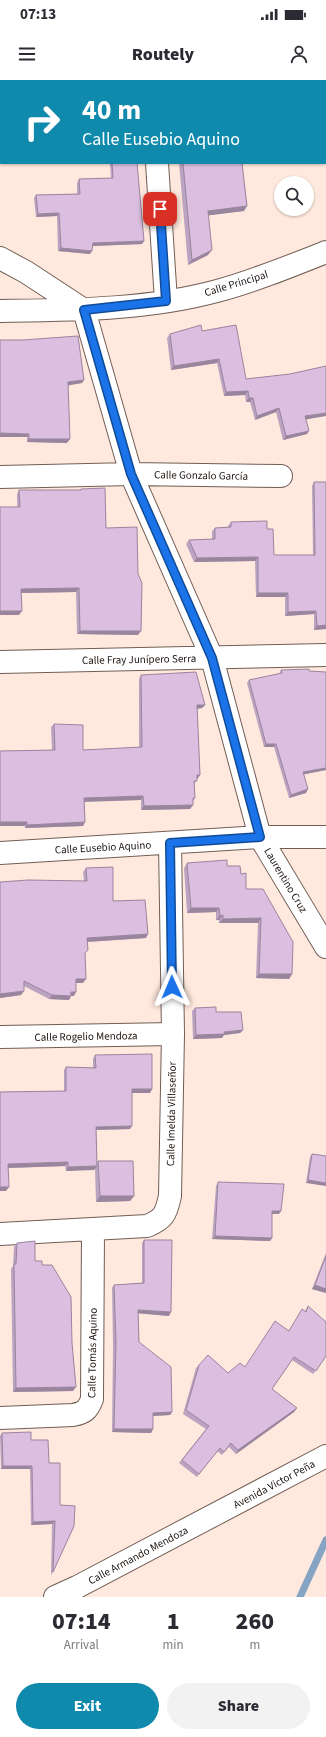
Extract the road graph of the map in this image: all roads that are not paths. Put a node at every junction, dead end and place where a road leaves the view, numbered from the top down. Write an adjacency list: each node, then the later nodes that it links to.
1 (157, 164): 4 (street)
2 (326, 252): 4 (street, Calle Principal)
3 (0, 258): 5 (street)
4 (166, 301): 5 (street, Calle Principal)
5 (84, 310): 6 (street, Calle Principal); 7 (street, Laurentino Cruz)
6 (0, 311)
7 (131, 474): 8 (street, Calle Gonzalo García); 9 (street, Calle Gonzalo García); 11 (street, Laurentino Cruz)
8 (281, 476)
9 (0, 477)
10 (326, 655): 11 (street, Calle Fray Junípero Serra)
11 (212, 658): 12 (street, Calle Fray Junípero Serra); 13 (street, Laurentino Cruz)
12 (0, 662)
13 (260, 837): 14 (street, Calle Eusebio Aquino); 15 (street, Calle Eusebio Aquino); 17 (street, Laurentino Cruz)
14 (326, 837)
15 (170, 843): 16 (street, Calle Eusebio Aquino); 18 (street, Calle Imelda Villaseñor)
16 (0, 853)
17 (326, 947)
18 (173, 1034): 19 (street, Calle Rogelio Mendoza); 20 (street, Calle Imelda Villaseñor)
19 (0, 1037)
20 (93, 1231): 21 (street, Calle Imelda Villaseñor); 22 (street, Calle Tomás Aquino)
21 (0, 1234)
22 (0, 1418)
23 (326, 1456): 24 (street, Avenida Victor Peña)
24 (221, 1511): 25 (street, Calle Armando Mendoza)
25 (55, 1597)

